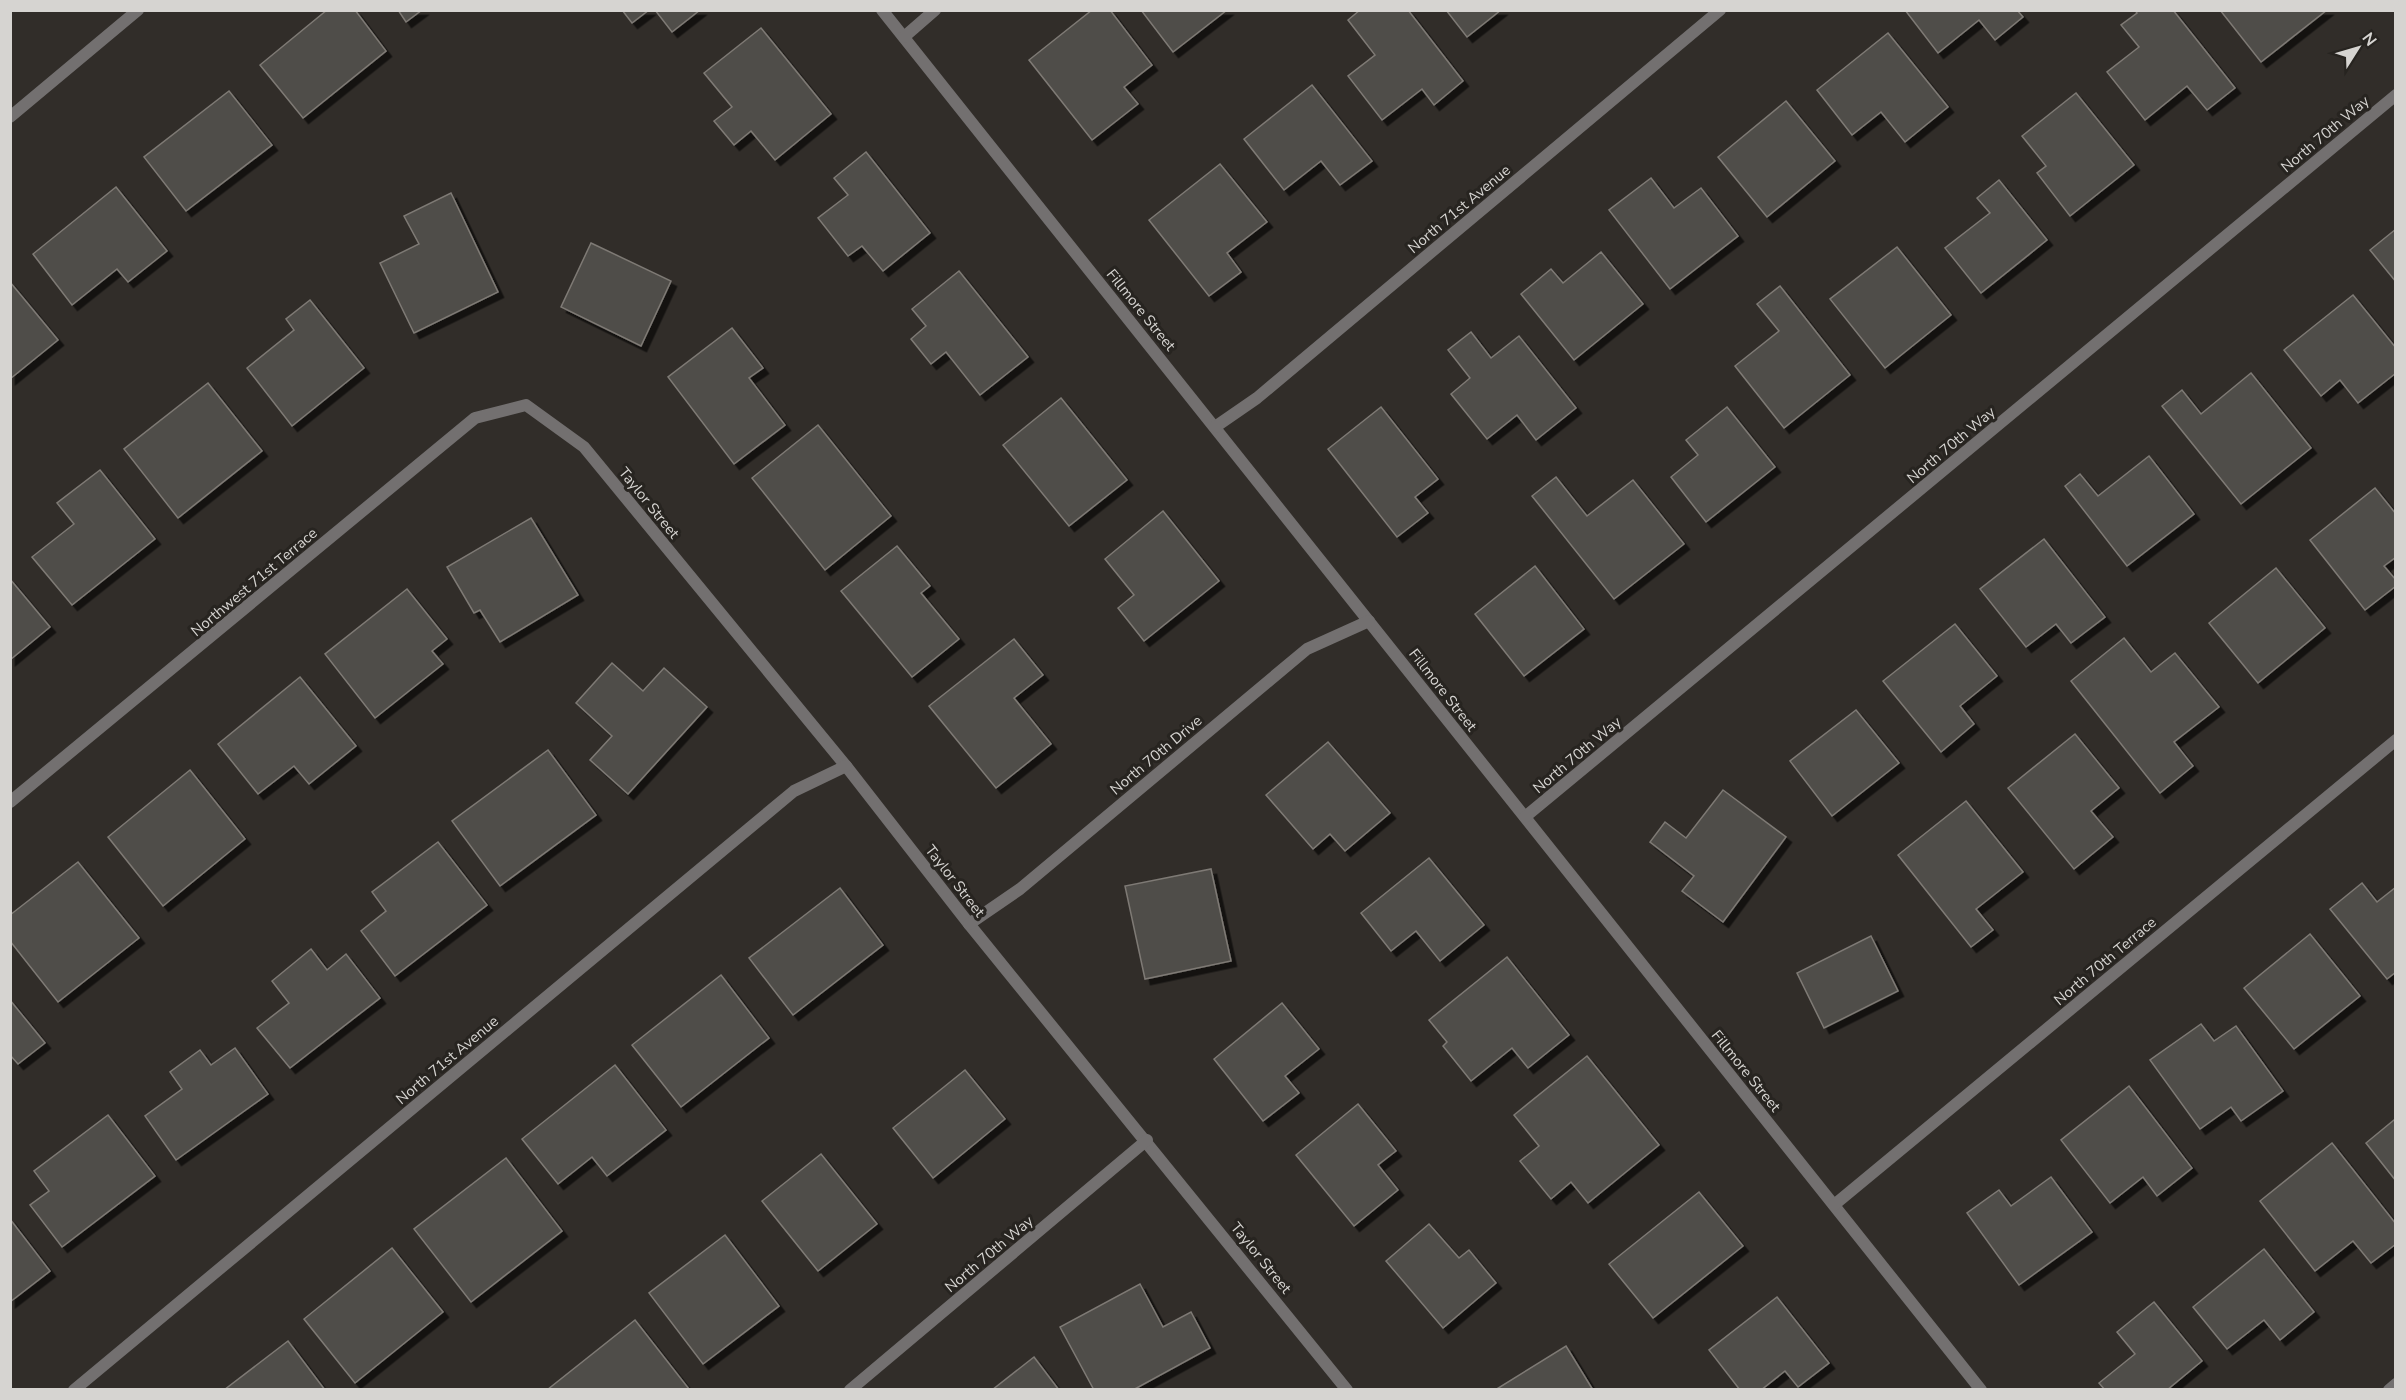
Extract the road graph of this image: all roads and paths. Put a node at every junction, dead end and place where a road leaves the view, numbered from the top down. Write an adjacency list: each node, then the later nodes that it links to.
1 (138, 10): 7 (street)
2 (882, 10): 5 (street, Fillmore Street)
3 (935, 10): 5 (street)
4 (1720, 10): 9 (street, North 71st Avenue)
5 (904, 37): 9 (street, Fillmore Street)
6 (2396, 95): 14 (street, North 70th Way)
7 (10, 117)
8 (526, 405): 12 (street, Taylor Street); 13 (street, Northwest 71st Terrace)
9 (1215, 427): 10 (street, Fillmore Street)
10 (1369, 621): 14 (street, Fillmore Street); 15 (street, North 70th Drive)
11 (2396, 740): 17 (street, North 70th Terrace)
12 (846, 766): 15 (street, Taylor Street); 19 (street, North 71st Avenue)
13 (10, 802)
14 (1525, 817): 17 (street, Fillmore Street)
15 (969, 924): 16 (street, Taylor Street)
16 (1147, 1140): 20 (street, North 70th Way); 21 (street, Taylor Street)
17 (1834, 1205): 22 (street, Fillmore Street)
18 (2396, 1384): 23 (street)
19 (74, 1389)
20 (850, 1389)
21 (1347, 1389)
22 (1981, 1389)
23 (2389, 1389)

